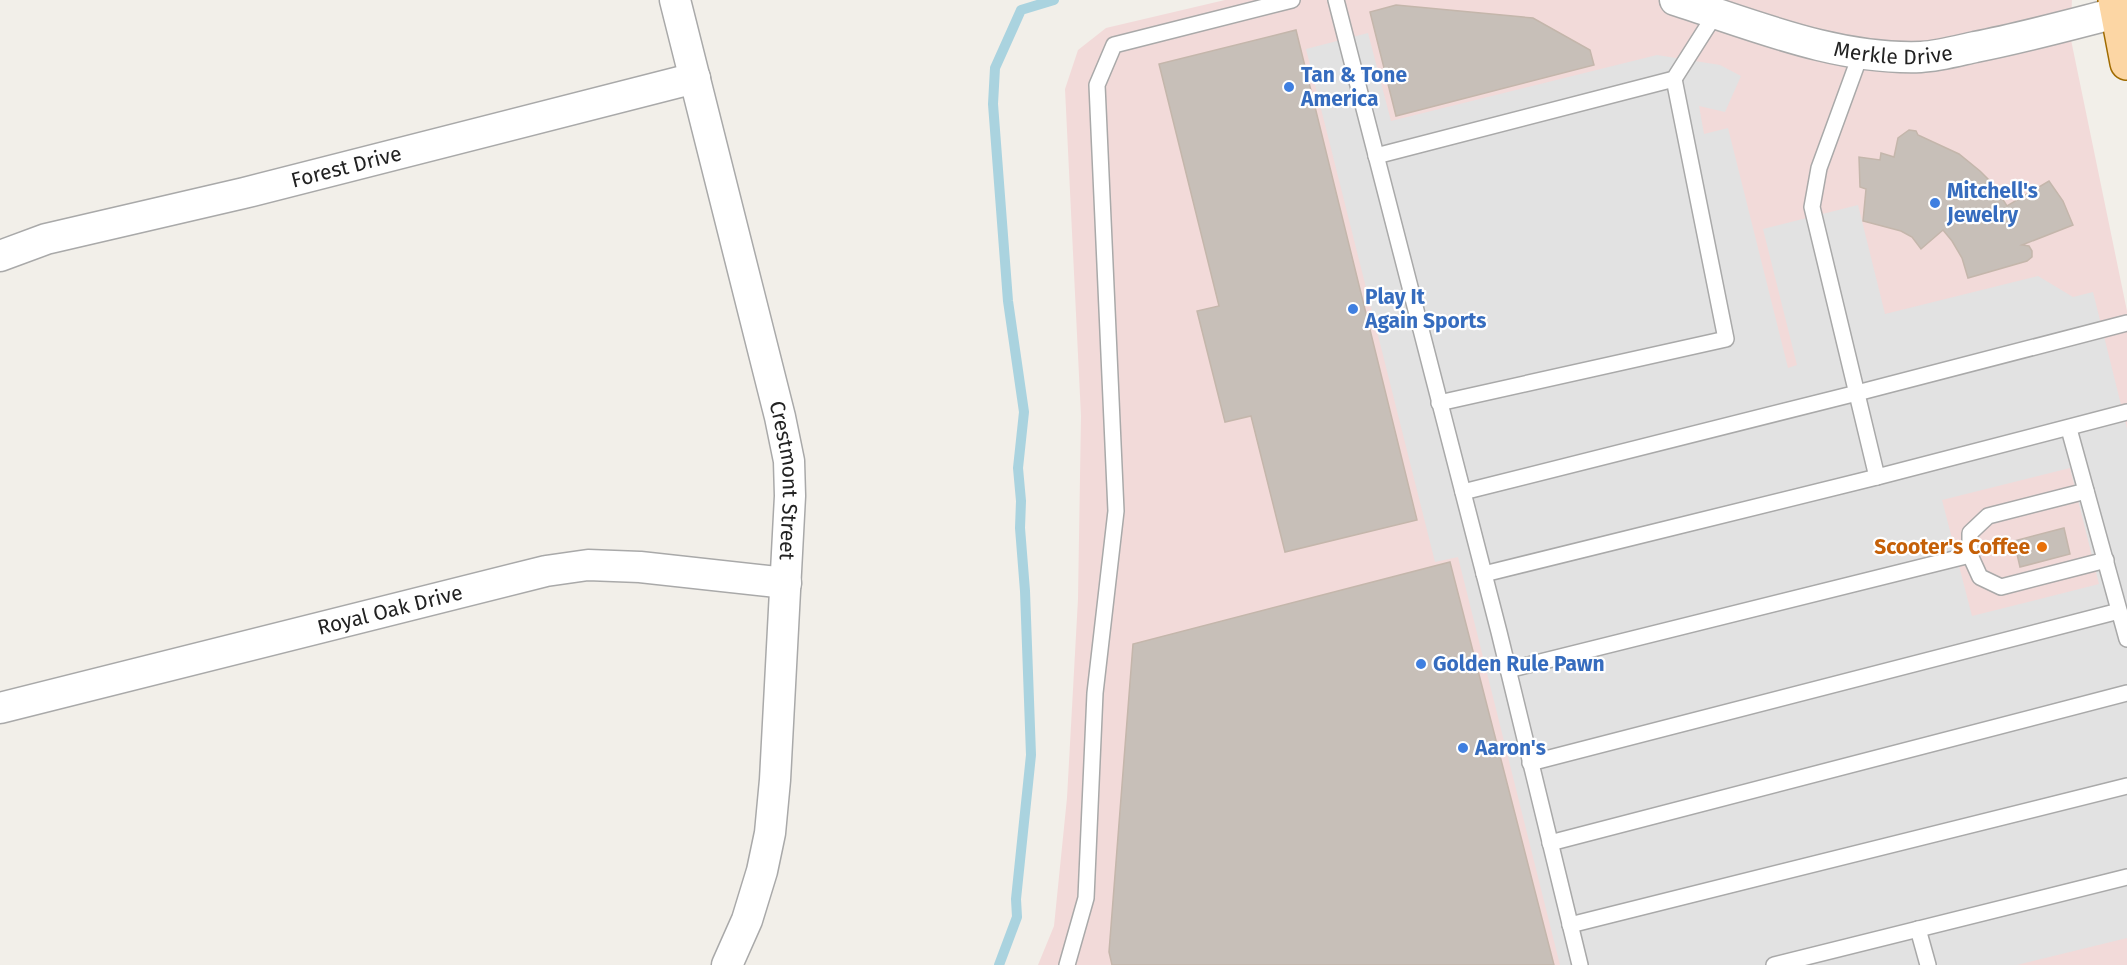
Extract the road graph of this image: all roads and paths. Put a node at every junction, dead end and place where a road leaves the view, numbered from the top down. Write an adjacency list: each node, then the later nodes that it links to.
1 (675, 0): 9 (street, Crestmont Street)
2 (1292, 0): 37 (lane)
3 (1336, 0): 11 (lane)
4 (1675, 0): 6 (street, Merkle Drive)
5 (2115, 6): 7 (street, Merkle Drive); 8 (main road)
6 (1716, 13): 7 (street, Merkle Drive); 10 (lane)
7 (1861, 53): 14 (lane)
8 (2127, 63)
9 (695, 78): 12 (street, Forest Drive); 24 (street, Crestmont Street)
10 (1674, 79): 11 (lane); 15 (lane)
11 (1376, 156): 15 (lane)
12 (0, 256)
13 (2127, 323): 14 (lane)
14 (1857, 393): 18 (lane); 20 (lane)
15 (1440, 403): 20 (lane)
16 (2127, 412): 17 (lane)
17 (2069, 429): 18 (lane); 19 (lane)
18 (1877, 477): 23 (lane)
19 (2086, 490): 21 (lane); 22 (lane)
20 (1463, 492): 23 (lane)
21 (1970, 555): 22 (lane); 27 (lane)
22 (2106, 560): 25 (lane)
23 (1484, 574): 27 (lane)
24 (786, 583): 29 (street, Royal Oak Drive); 36 (street, Crestmont Street)
25 (2119, 611): 26 (lane); 30 (lane)
26 (2127, 639)
27 (1508, 670): 30 (lane)
28 (2127, 693): 32 (lane)
29 (0, 708)
30 (1530, 763): 32 (lane)
31 (2127, 786): 34 (lane)
32 (1550, 843): 34 (lane)
33 (2127, 877): 35 (lane)
34 (1570, 925): 38 (lane)
35 (1918, 929): 39 (lane); 40 (lane)
36 (727, 965)
37 (1067, 965)
38 (1580, 965)
39 (1774, 965)
40 (1928, 965)

